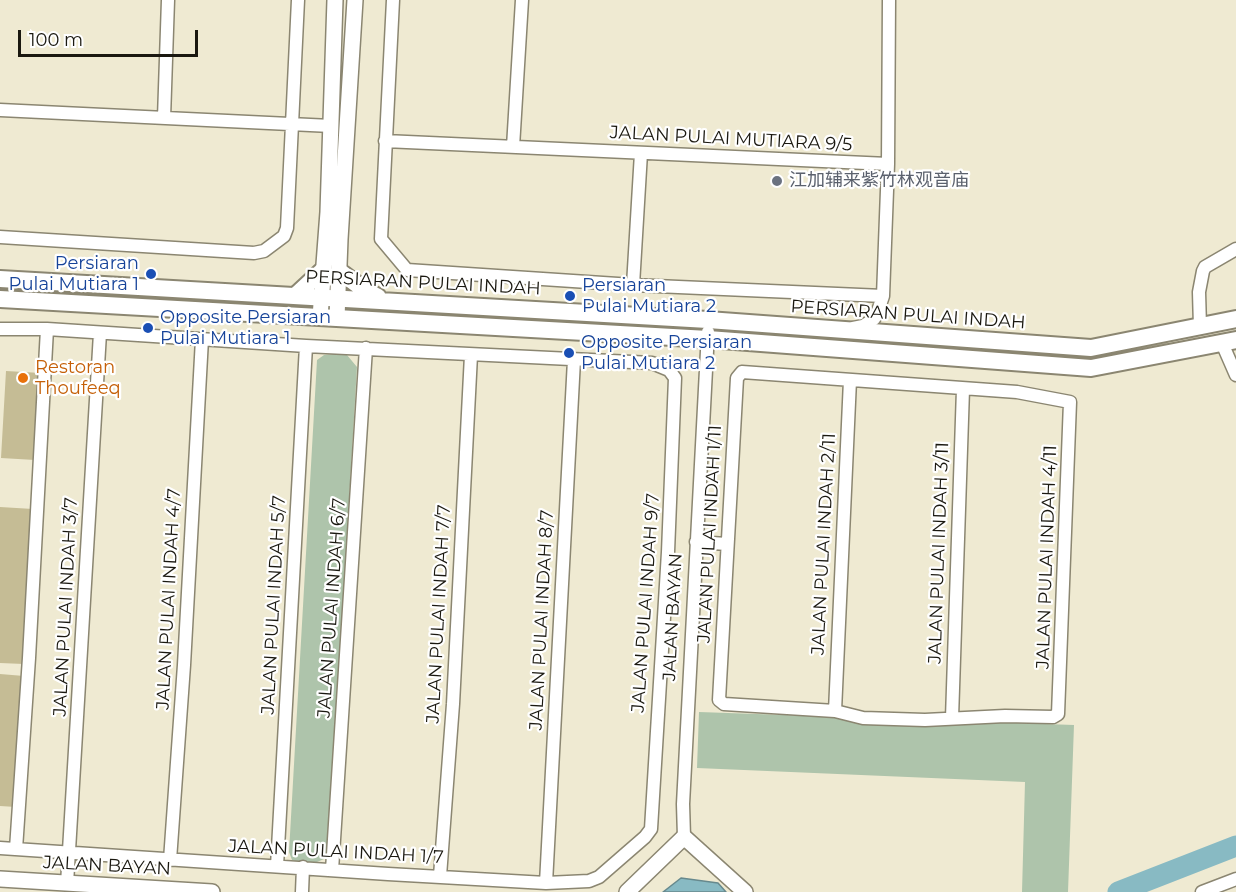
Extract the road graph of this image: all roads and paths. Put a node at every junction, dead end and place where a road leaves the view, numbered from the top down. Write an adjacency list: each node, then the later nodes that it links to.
1 (168, 0): 9 (street)
2 (298, 0): 10 (street)
3 (335, 0): 11 (street)
4 (355, 0): 18 (street)
5 (393, 0): 12 (street)
6 (522, 0): 13 (street)
7 (889, 0): 15 (street)
8 (0, 110): 9 (street)
9 (165, 118): 10 (street)
10 (292, 124): 11 (street); 16 (street)
11 (331, 126): 18 (street)
12 (385, 141): 13 (street, JALAN PULAI MUTIARA 9/5); 20 (street)
13 (513, 147): 14 (street, JALAN PULAI MUTIARA 9/5)
14 (641, 153): 15 (street, JALAN PULAI MUTIARA 9/5); 20 (street)
15 (888, 164): 22 (street)
16 (0, 237)
17 (1236, 249): 32 (street)
18 (331, 271): 21 (main road); 23 (street); 25 (main road)
19 (0, 279): 21 (main road, PERSIARAN PULAI INDAH)
20 (633, 285): 22 (street)
21 (296, 295): 23 (main road, PERSIARAN PULAI INDAH)
22 (883, 296): 35 (street)
23 (330, 297): 25 (main road, PERSIARAN PULAI INDAH); 28 (street); 29 (street)
24 (0, 299): 26 (main road)
25 (383, 300): 30 (main road, PERSIARAN PULAI INDAH)
26 (31, 301): 27 (main road); 28 (main road)
27 (0, 304)
28 (320, 317): 29 (main road)
29 (337, 318): 40 (main road)
30 (708, 320): 35 (main road, PERSIARAN PULAI INDAH); 40 (street, JALAN BAYAN)
31 (1236, 320): 32 (main road, PERSIARAN PULAI INDAH)
32 (1200, 327): 38 (main road, PERSIARAN PULAI INDAH)
33 (0, 328): 34 (street)
34 (47, 328): 37 (street); 56 (street)
35 (846, 330): 38 (main road, PERSIARAN PULAI INDAH)
36 (1236, 331): 41 (main road)
37 (100, 333): 39 (street); 57 (street, JALAN PULAI INDAH 3/7)
38 (1150, 337): 41 (main road)
39 (202, 339): 42 (street); 58 (street, JALAN PULAI INDAH 4/7)
40 (708, 339): 41 (main road); 49 (street, JALAN BAYAN)
41 (1229, 341): 46 (street)
42 (306, 346): 43 (street); 59 (street, JALAN PULAI INDAH 5/7)
43 (366, 348): 44 (street); 61 (street, JALAN PULAI INDAH 6/7)
44 (471, 355): 45 (street); 62 (street, JALAN PULAI INDAH 7/7)
45 (574, 360): 53 (street, JALAN PULAI INDAH 9/7); 65 (street, JALAN PULAI INDAH 8/7)
46 (1236, 375)
47 (850, 380): 48 (street); 50 (street, JALAN PULAI INDAH 1/11); 51 (street, JALAN PULAI INDAH 2/11)
48 (963, 389): 52 (street, JALAN PULAI INDAH 3/11); 52 (street, JALAN PULAI INDAH 4/11)
49 (696, 542): 50 (street); 54 (street, JALAN BAYAN)
50 (726, 544): 51 (street, JALAN PULAI INDAH 1/11)
51 (835, 711): 52 (street)
52 (952, 718)
53 (651, 829): 65 (street, JALAN PULAI INDAH 1/7)
54 (684, 837): 69 (street); 70 (street)
55 (0, 848): 56 (street, JALAN PULAI INDAH 1/7)
56 (16, 849): 57 (street, JALAN PULAI INDAH 1/7)
57 (69, 853): 58 (street, JALAN PULAI INDAH 1/7); 66 (street, JALAN PULAI INDAH 3/7)
58 (170, 860): 59 (street, JALAN PULAI INDAH 1/7)
59 (277, 866): 60 (street, JALAN PULAI INDAH 1/7)
60 (303, 867): 61 (street, JALAN PULAI INDAH 1/7); 68 (street)
61 (332, 870): 62 (street, JALAN PULAI INDAH 1/7)
62 (440, 876): 65 (street, JALAN PULAI INDAH 1/7)
63 (0, 879): 66 (street, JALAN BAYAN)
64 (1236, 879): 71 (street)
65 (546, 883)
66 (67, 884): 67 (street, JALAN BAYAN)
67 (212, 892)
68 (302, 892)
69 (627, 892)
70 (745, 892)
71 (1202, 892)

